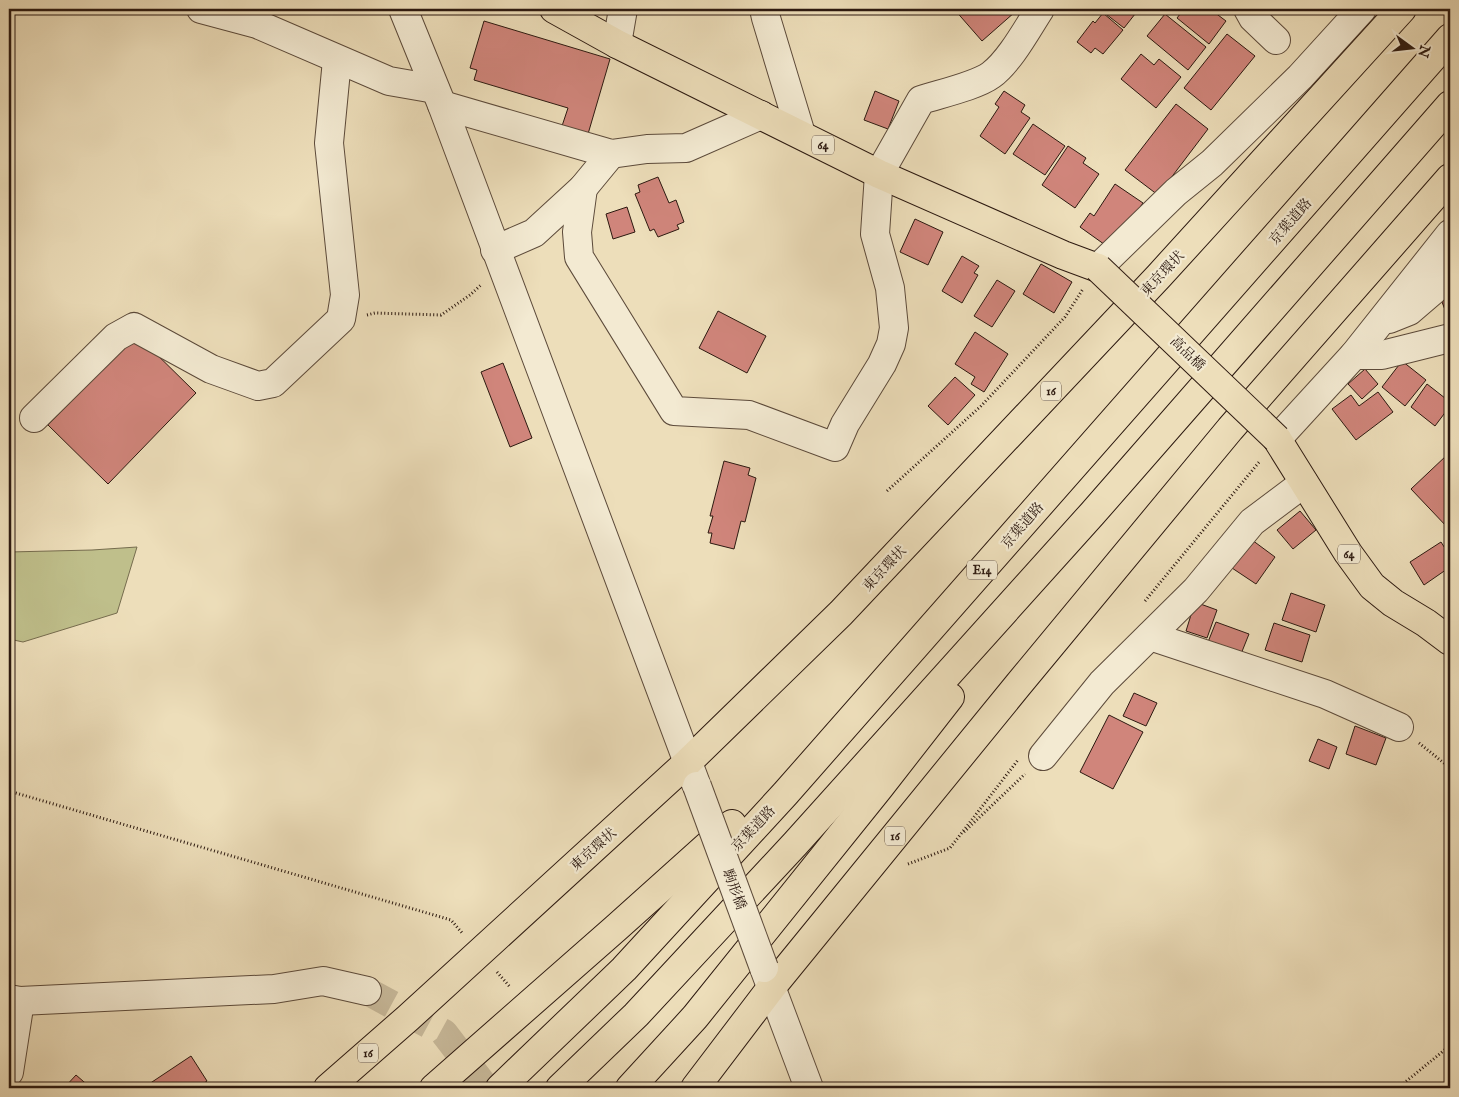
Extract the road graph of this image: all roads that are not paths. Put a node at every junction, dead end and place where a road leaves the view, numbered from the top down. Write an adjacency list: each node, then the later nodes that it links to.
1 (201, 9): 13 (street)
2 (402, 9): 14 (street, 駒形橋)
3 (554, 9): 12 (main road, 64)
4 (623, 9): 12 (street)
5 (764, 9): 17 (street)
6 (1040, 9): 19 (street)
7 (1248, 9): 11 (street)
8 (1362, 9): 24 (street)
9 (1402, 9): 37 (main road, 東京環状 / 16)
10 (1450, 38): 38 (main road, 京葉道路 / E14)
11 (1276, 40)
12 (617, 44): 16 (main road, 64)
13 (337, 60): 14 (street); 29 (street)
14 (439, 97): 18 (street); 23 (street, 駒形橋)
15 (1450, 106): 32 (main road)
16 (760, 115): 17 (main road, 64); 18 (street)
17 (801, 134): 19 (main road, 64)
18 (611, 154): 21 (street)
19 (879, 174): 21 (street); 24 (main road, 64)
20 (1450, 178): 39 (main road, 16)
21 (583, 188): 23 (street)
22 (1450, 234): 26 (street)
23 (499, 258): 37 (street, 駒形橋)
24 (1098, 268): 30 (main road, 高品橋 / 64, bridge)
25 (1450, 276): 26 (street)
26 (1378, 324): 28 (street)
27 (1450, 338): 28 (street)
28 (1354, 355): 30 (street)
29 (34, 418)
30 (1278, 439): 31 (main road, 64)
31 (1304, 483): 33 (street); 34 (main road, 64)
32 (1092, 514): 46 (main road); 47 (main road)
33 (1150, 636): 35 (street); 36 (street)
34 (1450, 641)
35 (1399, 726)
36 (1043, 756)
37 (692, 774): 39 (street, 駒形橋, bridge); 43 (main road, 東京環状 / 16)
38 (785, 794): 44 (main road); 45 (main road, 京葉道路 / E14)
39 (768, 978): 48 (main road, 16); 49 (street, 駒形橋)
40 (367, 991): 41 (street)
41 (14, 1000): 42 (street)
42 (9, 1072)
43 (328, 1088)
44 (434, 1088)
45 (500, 1088)
46 (560, 1088)
47 (630, 1088)
48 (695, 1088)
49 (809, 1088)

